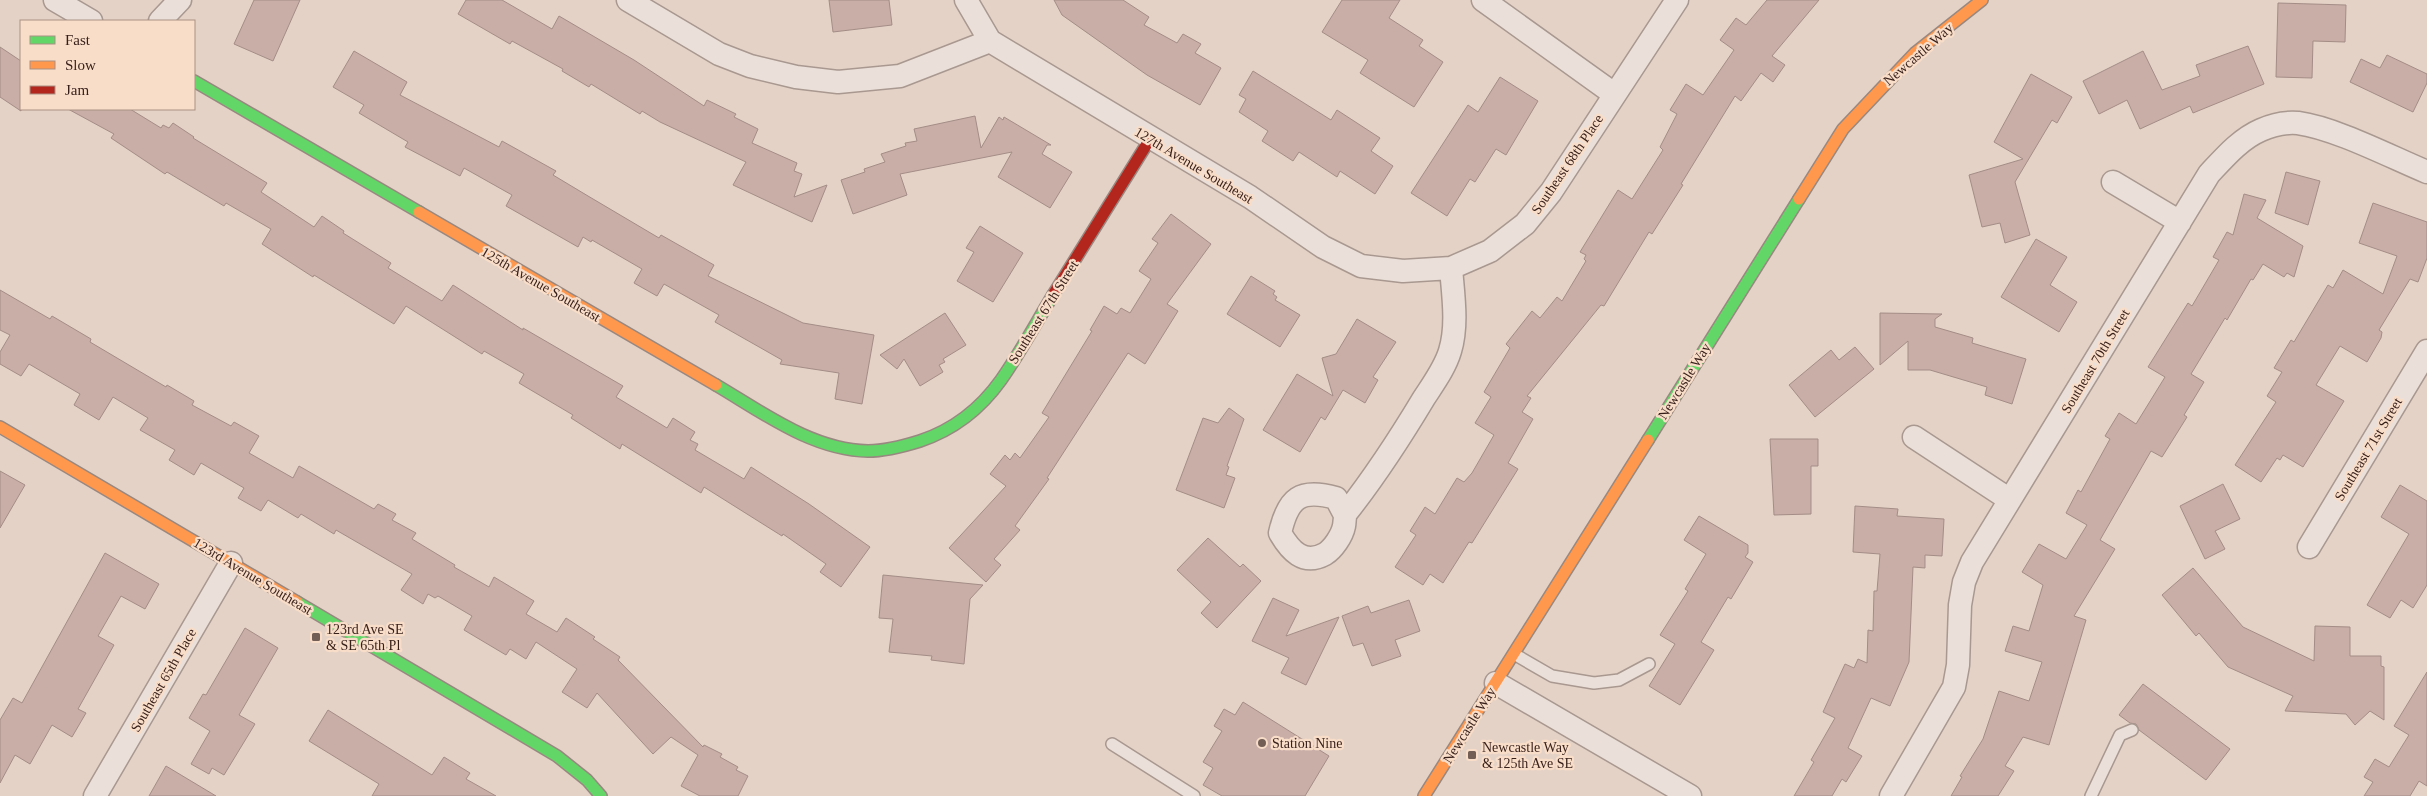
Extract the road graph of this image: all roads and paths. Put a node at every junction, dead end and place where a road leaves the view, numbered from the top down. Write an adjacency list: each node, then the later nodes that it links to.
1 (54, 0): 8 (street)
2 (180, 0): 9 (street)
3 (628, 0): 10 (street)
4 (966, 0): 10 (street, 127th Avenue Southeast)
5 (1484, 0): 12 (street)
6 (1677, 0): 12 (street, Southeast 68th Place)
7 (1982, 0): 26 (street, Newcastle Way)
8 (89, 20)
9 (161, 20)
10 (990, 41): 13 (street, 127th Avenue Southeast)
11 (195, 82): 21 (street, 125th Avenue Southeast)
12 (1614, 94): 17 (street, Southeast 68th Place)
13 (1150, 139): 17 (street, 127th Avenue Southeast); 21 (street, Southeast 67th Street)
14 (2427, 172): 16 (street, Southeast 70th Street)
15 (2113, 182): 16 (street)
16 (2180, 222): 22 (street, Southeast 70th Street)
17 (1451, 268): 23 (street)
18 (2427, 351): 24 (street, Southeast 71st Street)
19 (0, 427): 25 (street, 123rd Avenue Southeast)
20 (1914, 438): 22 (street)
21 (900, 447)
22 (2010, 500): 36 (street, Southeast 70th Street)
23 (1345, 515)
24 (2309, 546)
25 (232, 563): 32 (street, Southeast 65th Place); 33 (street, 123rd Avenue Southeast)
26 (1514, 654): 27 (lane); 28 (street, Newcastle Way)
27 (1649, 664)
28 (1496, 682): 31 (street); 35 (street, Newcastle Way)
29 (2132, 730): 37 (lane)
30 (1112, 744): 34 (lane)
31 (1679, 793)
32 (94, 796)
33 (601, 796)
34 (1194, 796)
35 (1424, 796)
36 (1891, 796)
37 (2091, 796)

